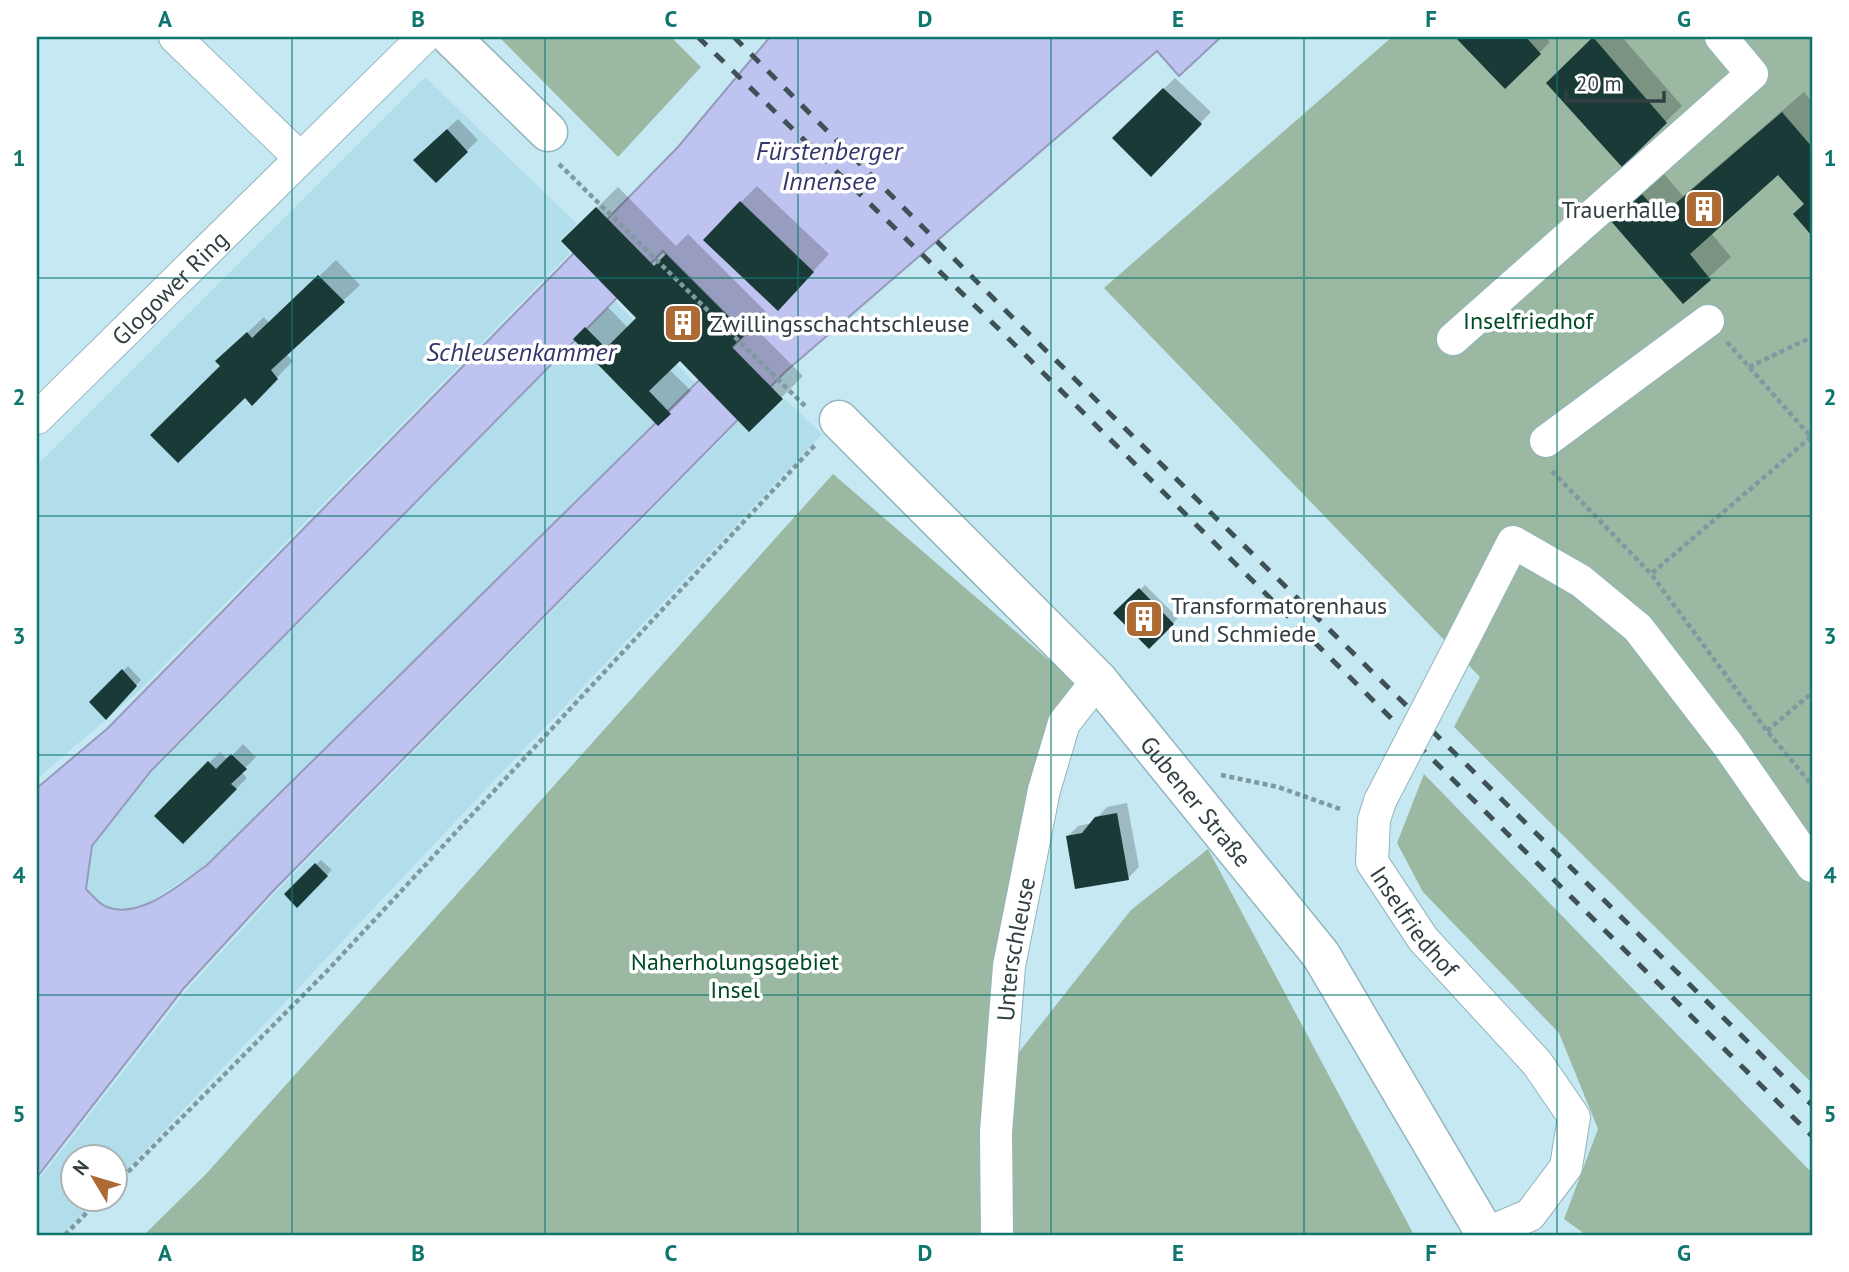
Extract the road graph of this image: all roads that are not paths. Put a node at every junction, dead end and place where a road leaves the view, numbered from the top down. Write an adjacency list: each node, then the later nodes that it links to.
1 (175, 37): 6 (street)
2 (424, 37): 6 (street, Glogower Ring)
3 (451, 37): 5 (main road)
4 (1721, 37): 8 (street)
5 (553, 147)
6 (299, 157): 10 (street, Glogower Ring)
7 (1708, 321): 11 (street)
8 (1453, 339)
9 (825, 416): 12 (main road, Gubener Straße)
10 (37, 418)
11 (1547, 454)
12 (1098, 680): 14 (street, Unterschleuse); 15 (main road, Gubener Straße)
13 (1812, 866): 15 (street, Inselfriedhof, bridge)
14 (997, 1235)
15 (1486, 1235)

